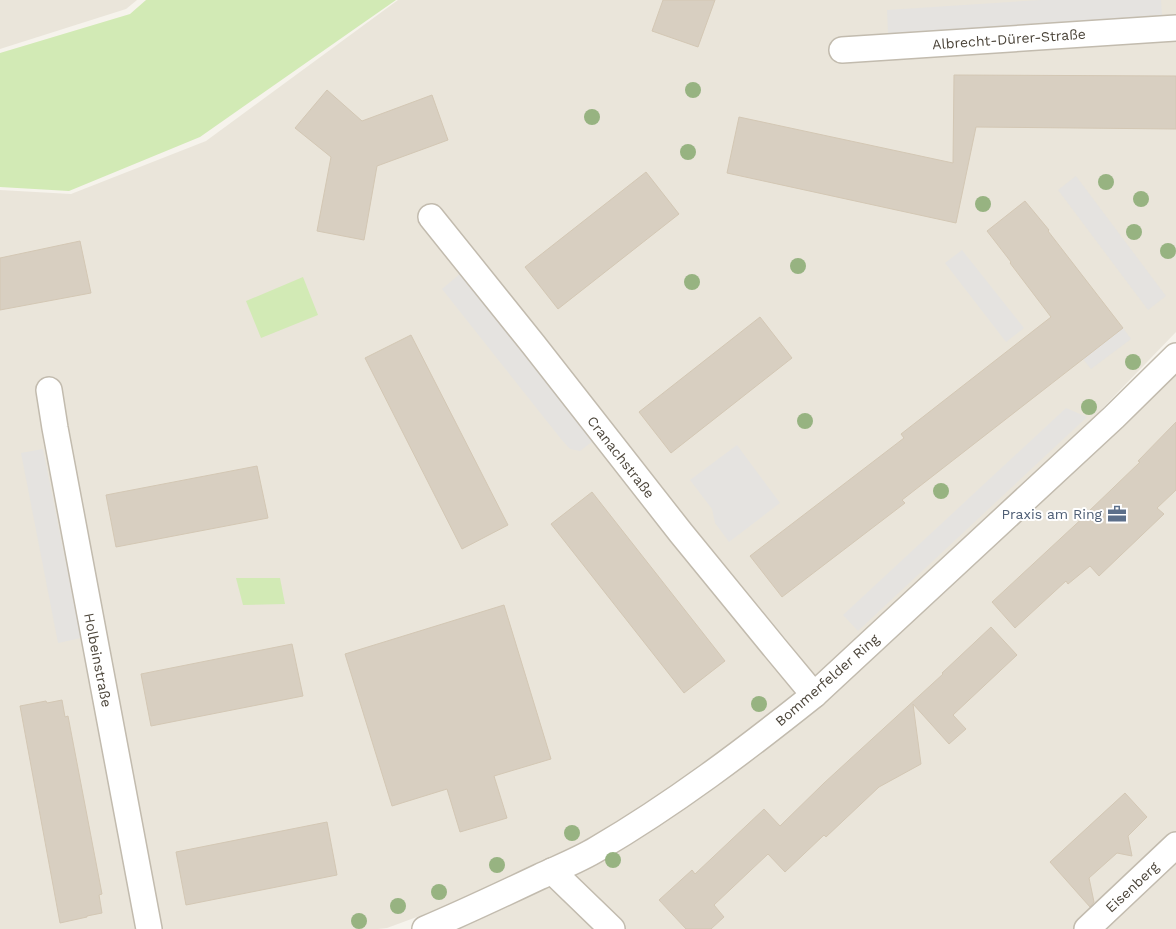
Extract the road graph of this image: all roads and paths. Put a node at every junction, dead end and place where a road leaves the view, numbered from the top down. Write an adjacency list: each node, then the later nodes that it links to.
1 (1176, 28): 2 (street, Albrecht-Dürer-Straße)
2 (842, 50)
3 (431, 217): 6 (street, Cranachstraße)
4 (1176, 356): 6 (street, Bommerfelder Ring)
5 (49, 390): 9 (street, Holbeinstraße)
6 (814, 694): 8 (street, Bommerfelder Ring)
7 (1176, 845): 12 (street, Eisenberg)
8 (552, 871): 10 (street, Bommerfelder Ring); 11 (street)
9 (149, 929)
10 (425, 929)
11 (612, 929)
12 (1087, 929)

